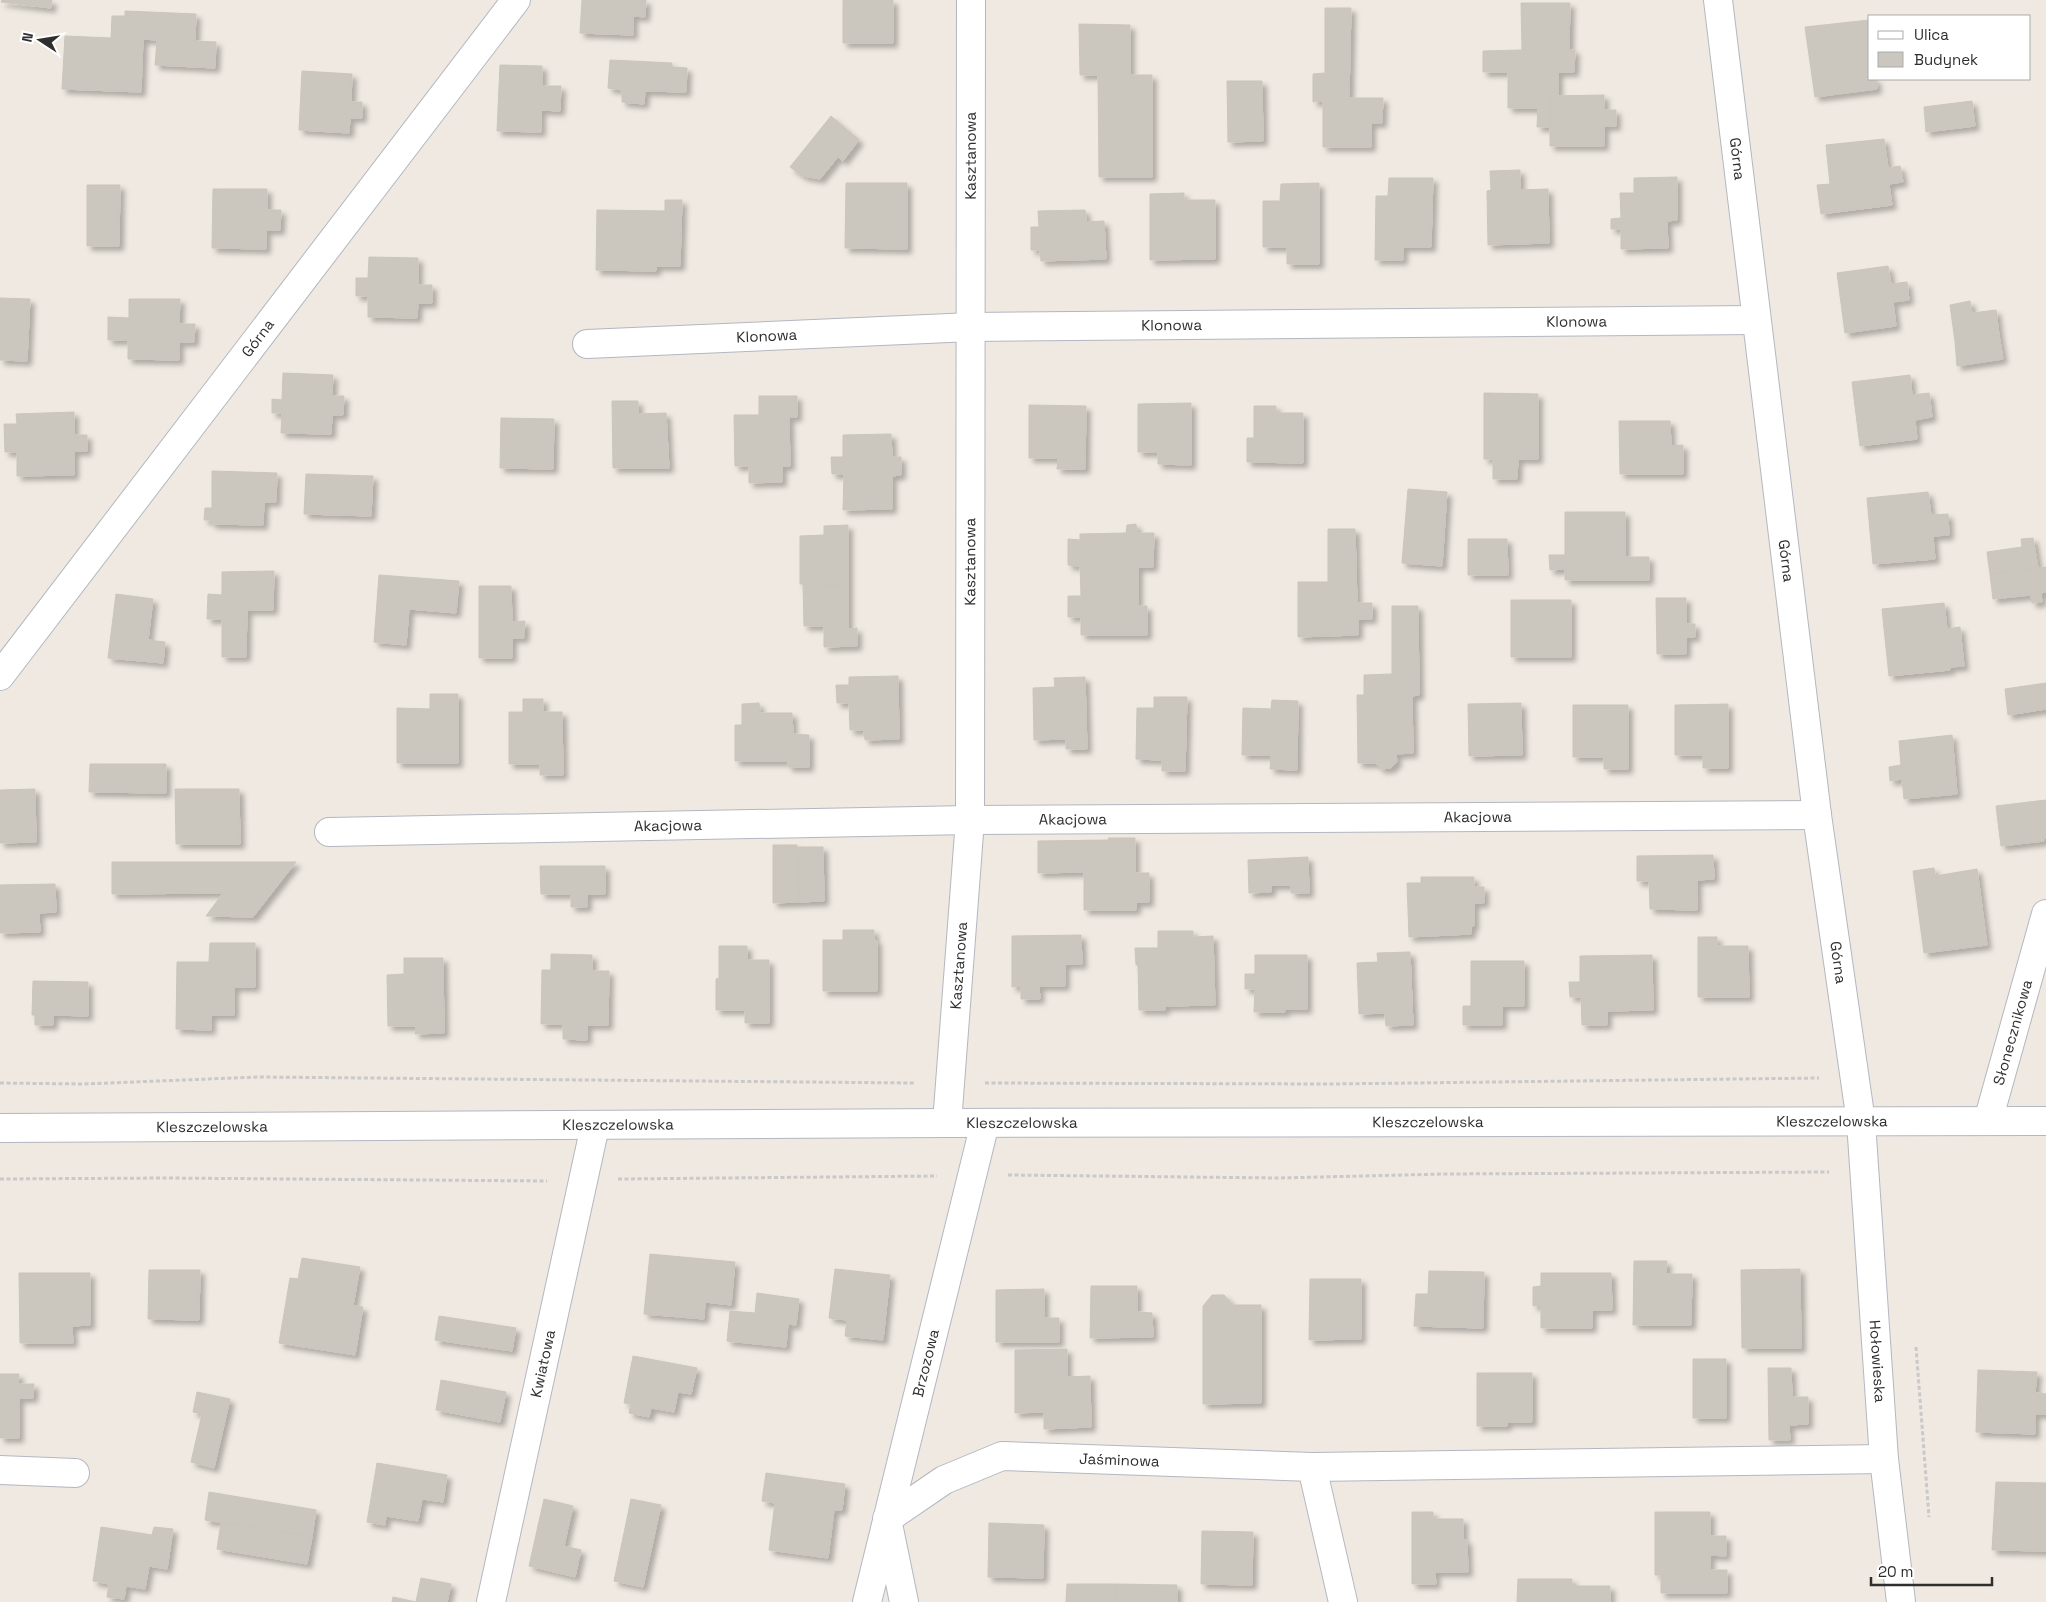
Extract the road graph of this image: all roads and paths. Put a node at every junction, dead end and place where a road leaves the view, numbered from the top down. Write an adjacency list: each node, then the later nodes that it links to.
1 (516, 0): 7 (street, Górna)
2 (971, 0): 5 (street, Kasztanowa)
3 (1718, 0): 4 (street, Górna)
4 (1756, 320): 5 (street, Klonowa); 8 (street, Górna)
5 (972, 328): 6 (street, Klonowa); 9 (street, Kasztanowa)
6 (587, 344)
7 (0, 676)
8 (1817, 814): 9 (street, Akacjowa); 15 (street, Górna)
9 (970, 820): 10 (street, Akacjowa); 14 (street, Kasztanowa)
10 (329, 832)
11 (2046, 914): 12 (street, Słonecznikowa)
12 (1988, 1121): 13 (street, Kleszczelowska); 15 (street, Kleszczelowska)
13 (2046, 1121)
14 (947, 1122): 16 (street, Kleszczelowska); 17 (street, Kleszczelowska)
15 (1861, 1122): 16 (street, Kleszczelowska); 19 (street, Hołowieska)
16 (985, 1123): 20 (street, Brzozowa)
17 (594, 1126): 18 (street, Kleszczelowska); 22 (street, Kwiatowa)
18 (0, 1128)
19 (1865, 1172): 20 (path); 24 (street, Hołowieska)
20 (972, 1175): 22 (path); 28 (street, Brzozowa)
21 (0, 1179): 22 (path)
22 (582, 1180): 30 (street, Kwiatowa)
23 (1916, 1347): 29 (path)
24 (1884, 1459): 25 (street, Jaśminowa); 34 (street, Hołowieska)
25 (1312, 1467): 28 (street, Jaśminowa); 33 (street)
26 (0, 1470): 27 (street)
27 (75, 1473)
28 (888, 1519): 31 (street, Brzozowa); 32 (street)
29 (1929, 1520)
30 (490, 1602)
31 (867, 1602)
32 (904, 1602)
33 (1343, 1602)
34 (1900, 1602)

